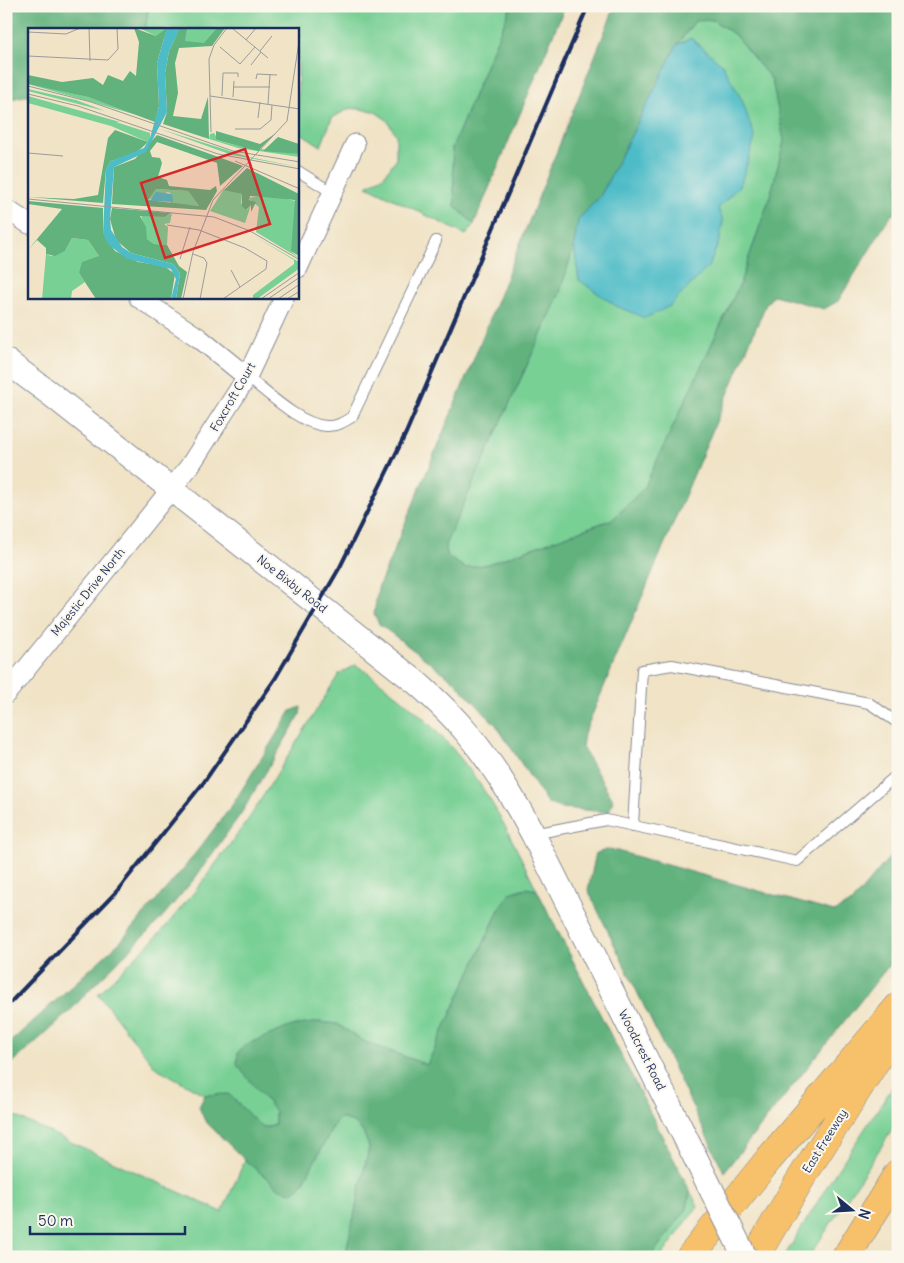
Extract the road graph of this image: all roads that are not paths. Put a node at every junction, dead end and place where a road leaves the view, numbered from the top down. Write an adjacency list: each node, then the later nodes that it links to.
1 (356, 144): 3 (street)
2 (299, 171): 3 (lane)
3 (333, 193): 7 (street)
4 (6, 208): 5 (street)
5 (28, 223)
6 (436, 241): 11 (lane)
7 (299, 266)
8 (140, 299): 11 (street)
9 (284, 299): 11 (street, Foxcroft Court)
10 (6, 362): 12 (street, Noe Bixby Road)
11 (247, 377): 12 (street, Foxcroft Court)
12 (171, 489): 13 (street, Majestic Drive North); 17 (street, Noe Bixby Road)
13 (6, 694)
14 (898, 723): 16 (lane)
15 (898, 774): 16 (lane)
16 (633, 826): 17 (lane)
17 (536, 839): 22 (street, Woodcrest Road, bridge)
18 (898, 1007): 21 (highway)
19 (898, 1026): 23 (highway, East Freeway)
20 (898, 1173): 24 (highway)
21 (690, 1257)
22 (745, 1257)
23 (755, 1257)
24 (847, 1257)

